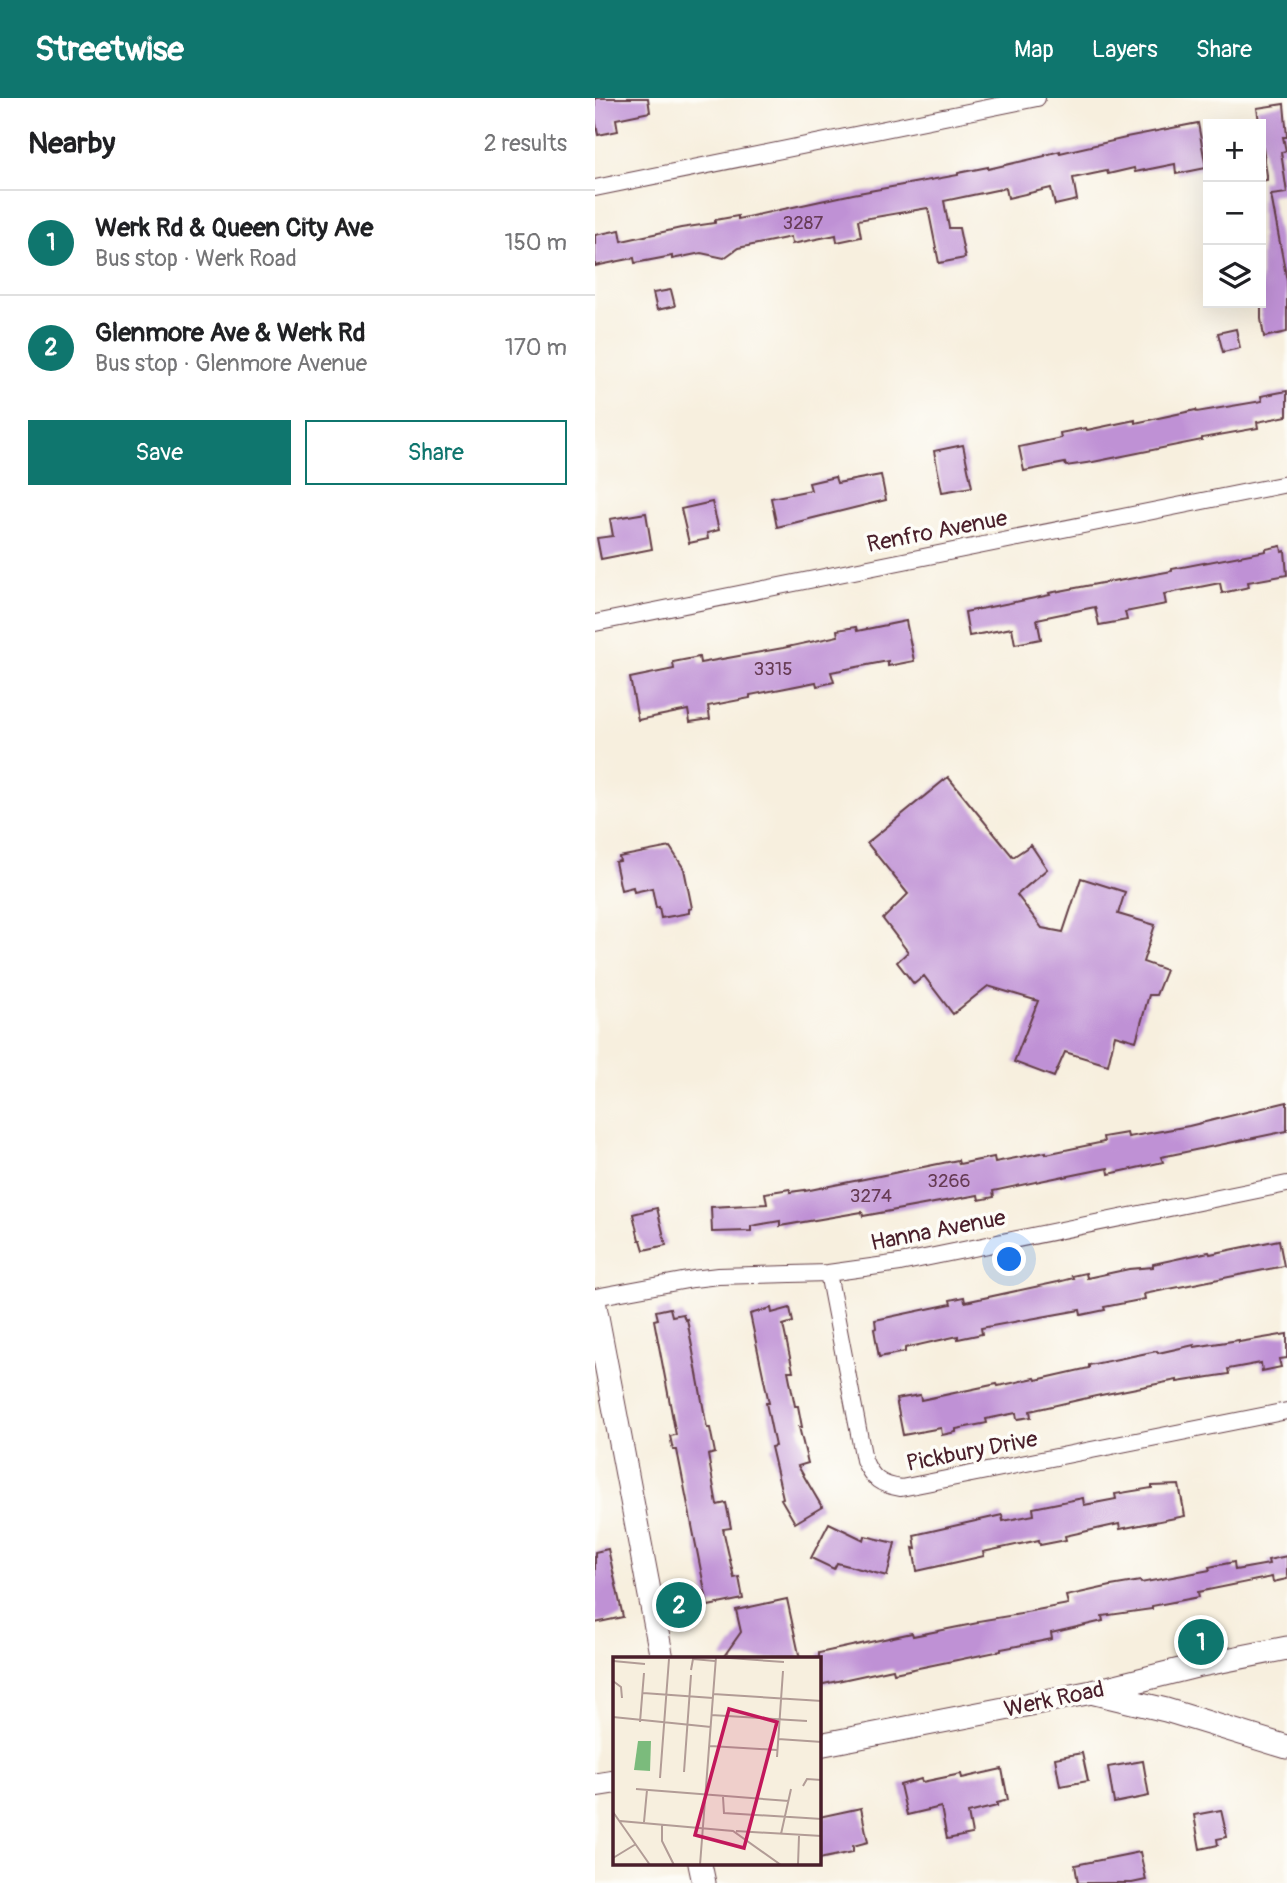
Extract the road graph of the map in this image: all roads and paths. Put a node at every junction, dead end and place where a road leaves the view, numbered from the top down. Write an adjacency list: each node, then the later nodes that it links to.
1 (1037, 98): 2 (street)
2 (595, 188)
3 (1287, 484): 4 (street, Renfro Avenue)
4 (595, 623)
5 (1287, 1184): 6 (street, Hanna Avenue)
6 (828, 1273): 7 (street, Hanna Avenue); 9 (street, Pickbury Drive)
7 (595, 1297)
8 (595, 1306): 11 (street)
9 (1287, 1411)
10 (1287, 1648): 12 (street, Werk Road)
11 (662, 1657)
12 (1092, 1692): 13 (street, Werk Road); 14 (street)
13 (821, 1745)
14 (1287, 1747)
15 (613, 1782): 16 (street)
16 (595, 1785)

